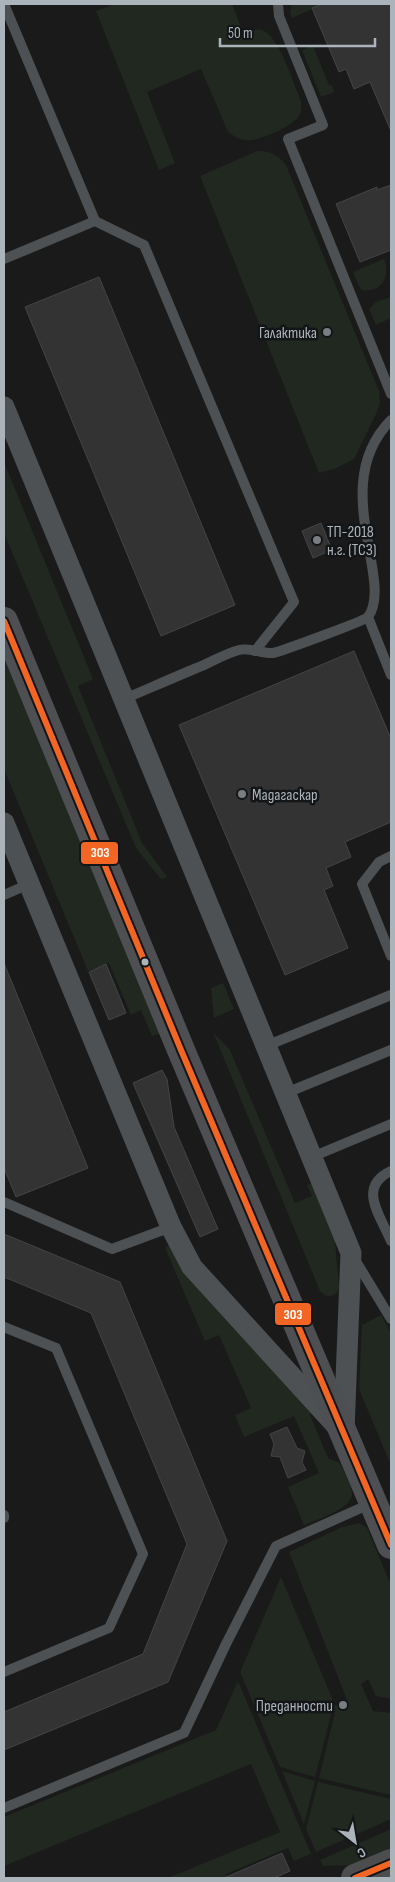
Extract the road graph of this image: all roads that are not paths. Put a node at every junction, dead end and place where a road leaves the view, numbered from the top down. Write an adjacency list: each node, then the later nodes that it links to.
1 (4, 4): 3 (lane)
2 (278, 4): 5 (lane)
3 (95, 220): 4 (lane); 10 (lane)
4 (4, 259)
5 (391, 394)
6 (4, 407): 13 (street)
7 (391, 420): 8 (lane)
8 (368, 618): 10 (lane); 11 (lane)
9 (4, 621): 32 (main road)
10 (255, 651): 13 (lane)
11 (388, 660): 12 (lane)
12 (391, 675)
13 (124, 699): 20 (street)
14 (4, 823): 16 (street)
15 (391, 856): 18 (lane)
16 (29, 884): 17 (lane); 27 (street)
17 (4, 895)
18 (391, 956)
19 (391, 995): 20 (lane)
20 (266, 1046): 22 (street)
21 (391, 1050): 22 (lane)
22 (286, 1093): 24 (street)
23 (391, 1124): 24 (lane)
24 (312, 1157): 29 (street)
25 (391, 1171): 28 (lane)
26 (4, 1202): 27 (lane)
27 (171, 1227): 32 (street)
28 (391, 1241)
29 (352, 1253): 30 (lane); 32 (street)
30 (391, 1319)
31 (4, 1328): 35 (lane)
32 (344, 1433): 33 (main road)
33 (373, 1502): 34 (main road); 36 (lane)
34 (391, 1545)
35 (4, 1672)
36 (4, 1808)
37 (391, 1863): 38 (main road)
38 (355, 1878)

